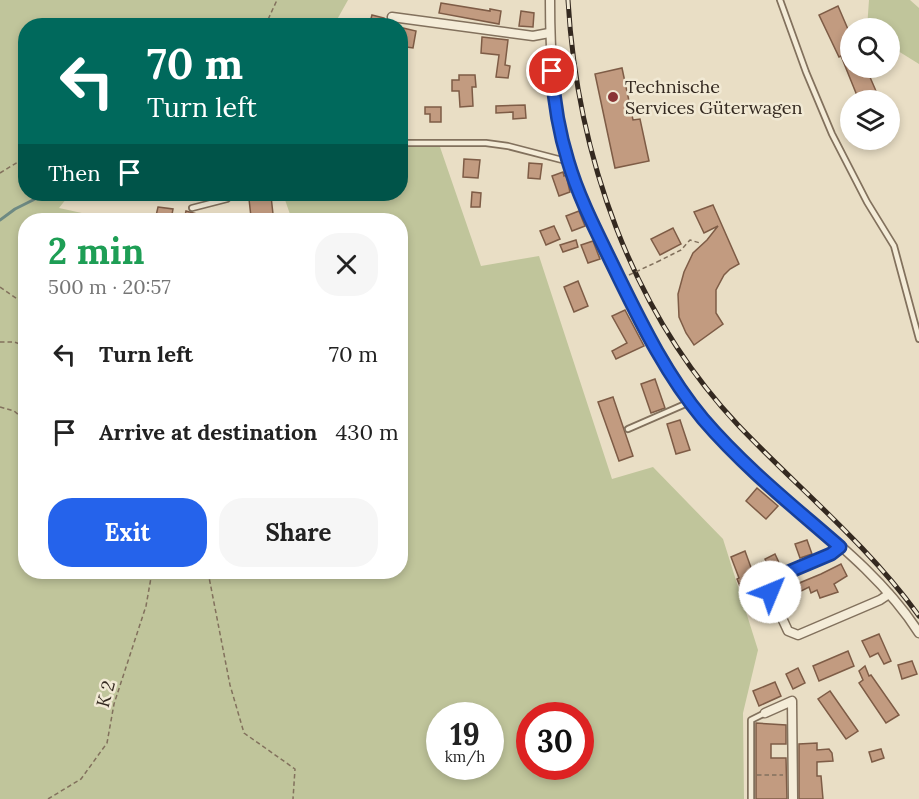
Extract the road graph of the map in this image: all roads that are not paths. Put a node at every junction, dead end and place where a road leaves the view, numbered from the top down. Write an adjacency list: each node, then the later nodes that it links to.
1 (550, 0): 6 (street)
2 (780, 0): 11 (lane)
3 (392, 17): 4 (street)
4 (399, 18)
5 (408, 19): 6 (street)
6 (549, 33): 8 (street)
7 (408, 142): 8 (lane)
8 (567, 160): 12 (street)
9 (219, 201): 10 (lane)
10 (192, 208)
11 (919, 339)
12 (690, 402): 13 (lane); 14 (street)
13 (628, 429)
14 (840, 547): 15 (street); 15 (street)
15 (889, 594): 16 (street)
16 (919, 633)
17 (765, 713): 18 (lane); 19 (street)
18 (751, 799)
19 (793, 799)

